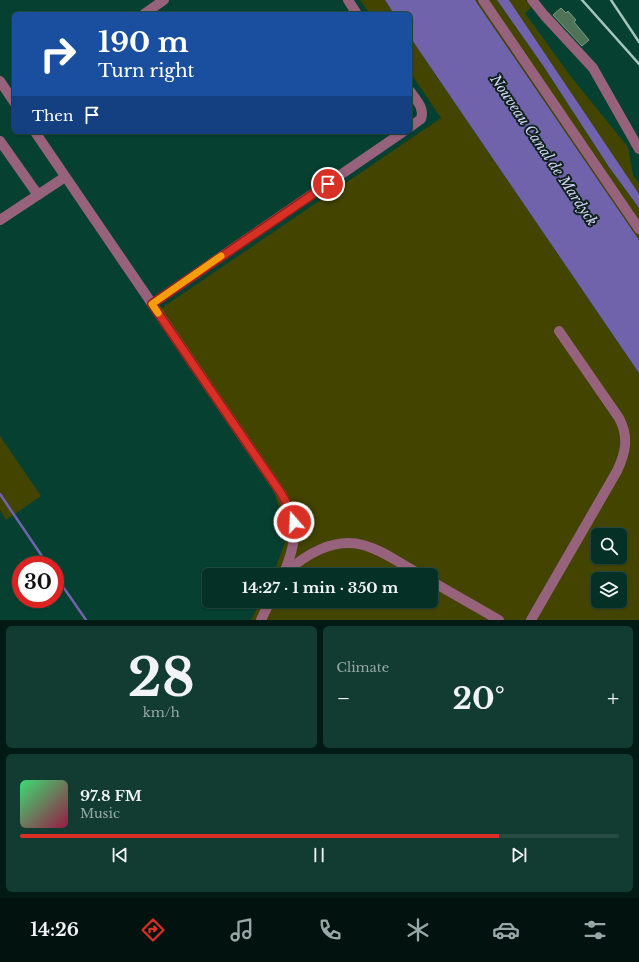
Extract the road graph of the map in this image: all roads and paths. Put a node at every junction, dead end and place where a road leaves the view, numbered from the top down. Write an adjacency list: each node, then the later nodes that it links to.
1 (164, 0): 5 (street)
2 (348, 0): 6 (street)
3 (483, 0): 18 (street)
4 (532, 0): 14 (street)
5 (147, 12)
6 (356, 12)
7 (0, 81): 9 (street)
8 (412, 94): 10 (street)
9 (12, 99)
10 (412, 126)
11 (36, 134): 15 (street)
12 (400, 134): 19 (street)
13 (0, 141): 16 (street)
14 (639, 149)
15 (65, 177): 16 (street); 19 (street)
16 (38, 195): 17 (street)
17 (0, 220)
18 (639, 229)
19 (154, 308): 21 (street)
20 (559, 331): 28 (street)
21 (286, 568)
22 (290, 568): 23 (street)
23 (408, 568)
24 (438, 585): 27 (street)
25 (267, 608): 26 (street)
26 (261, 620)
27 (499, 620)
28 (531, 620)

